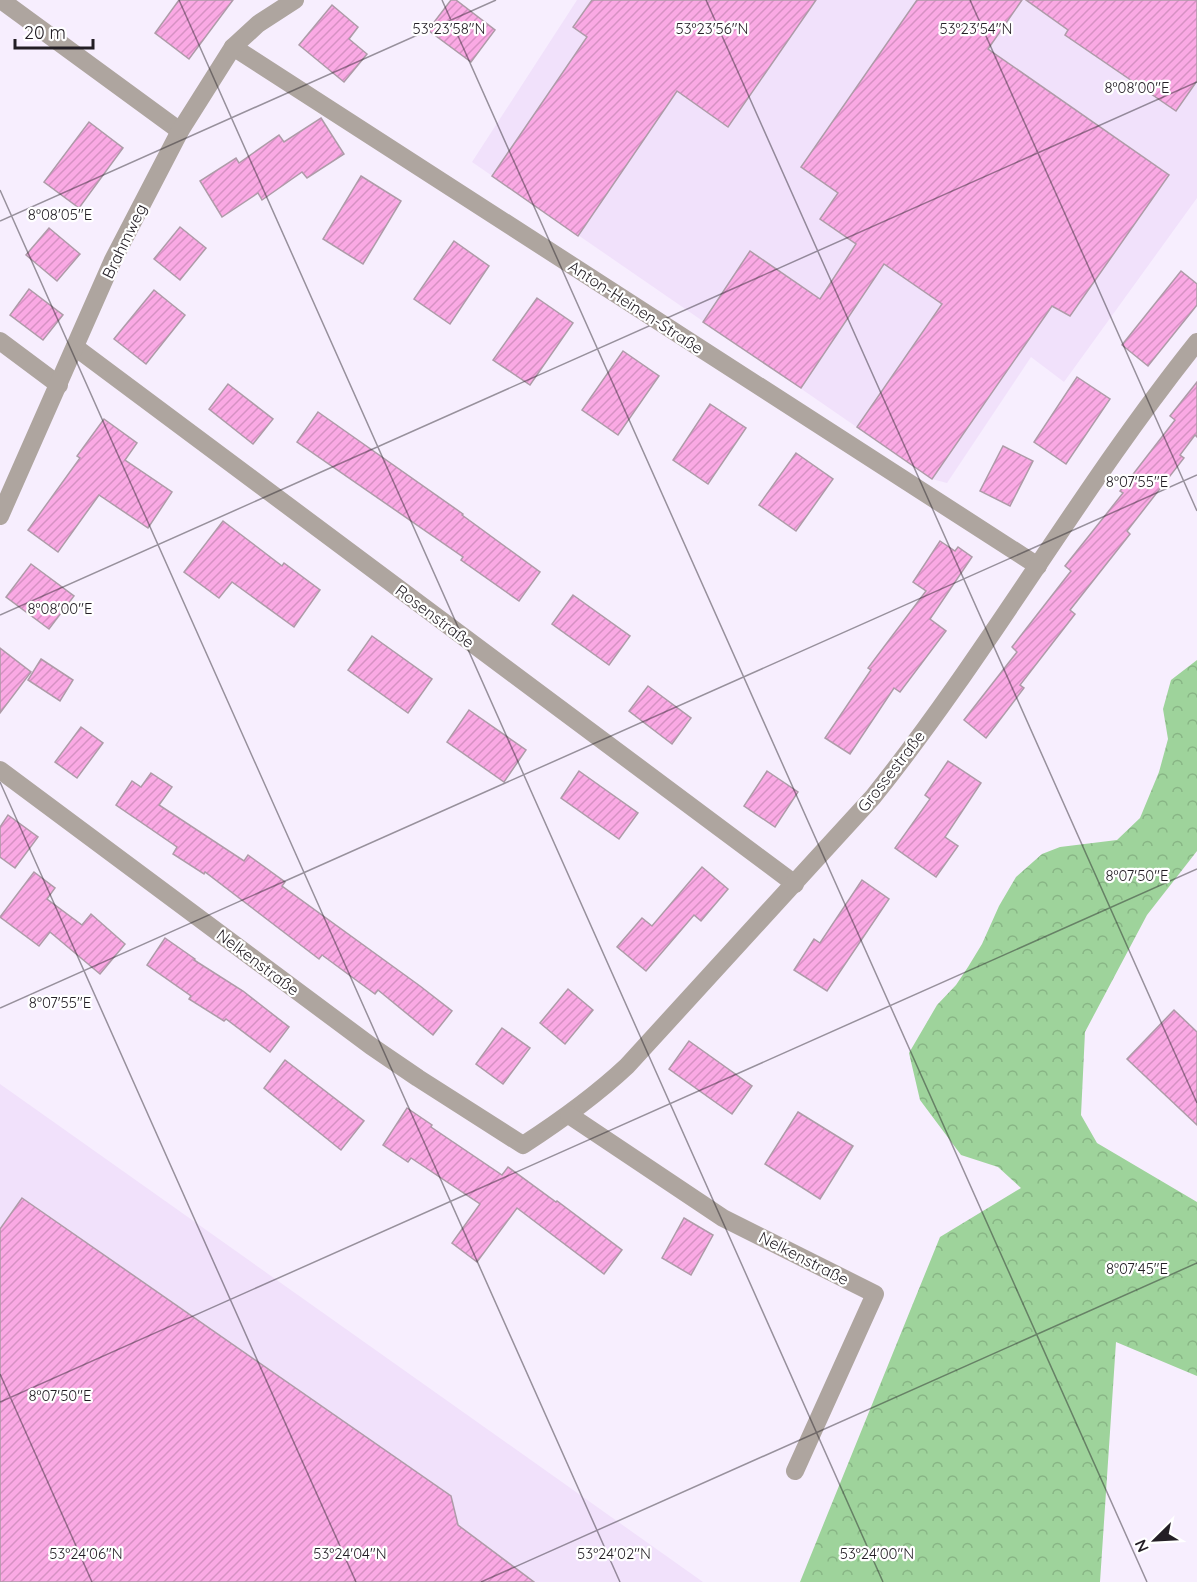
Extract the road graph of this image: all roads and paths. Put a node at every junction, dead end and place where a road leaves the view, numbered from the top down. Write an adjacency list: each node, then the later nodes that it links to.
1 (1, 0): 4 (street)
2 (295, 0): 3 (street, Brahmweg)
3 (233, 48): 4 (street, Brahmweg); 10 (street, Anton-Heinen-Straße)
4 (180, 131): 7 (street, Brahmweg)
5 (0, 341): 8 (street)
6 (1197, 342): 10 (street, Grossestraße)
7 (75, 347): 8 (street, Brahmweg); 12 (street, Rosenstraße)
8 (59, 385): 9 (street, Brahmweg)
9 (0, 516)
10 (1038, 566): 12 (street, Grossestraße)
11 (0, 770): 14 (street, Nelkenstraße)
12 (795, 884): 13 (street, Grossestraße)
13 (569, 1115): 14 (street, Grossestraße); 15 (street, Nelkenstraße)
14 (523, 1145)
15 (795, 1471)

